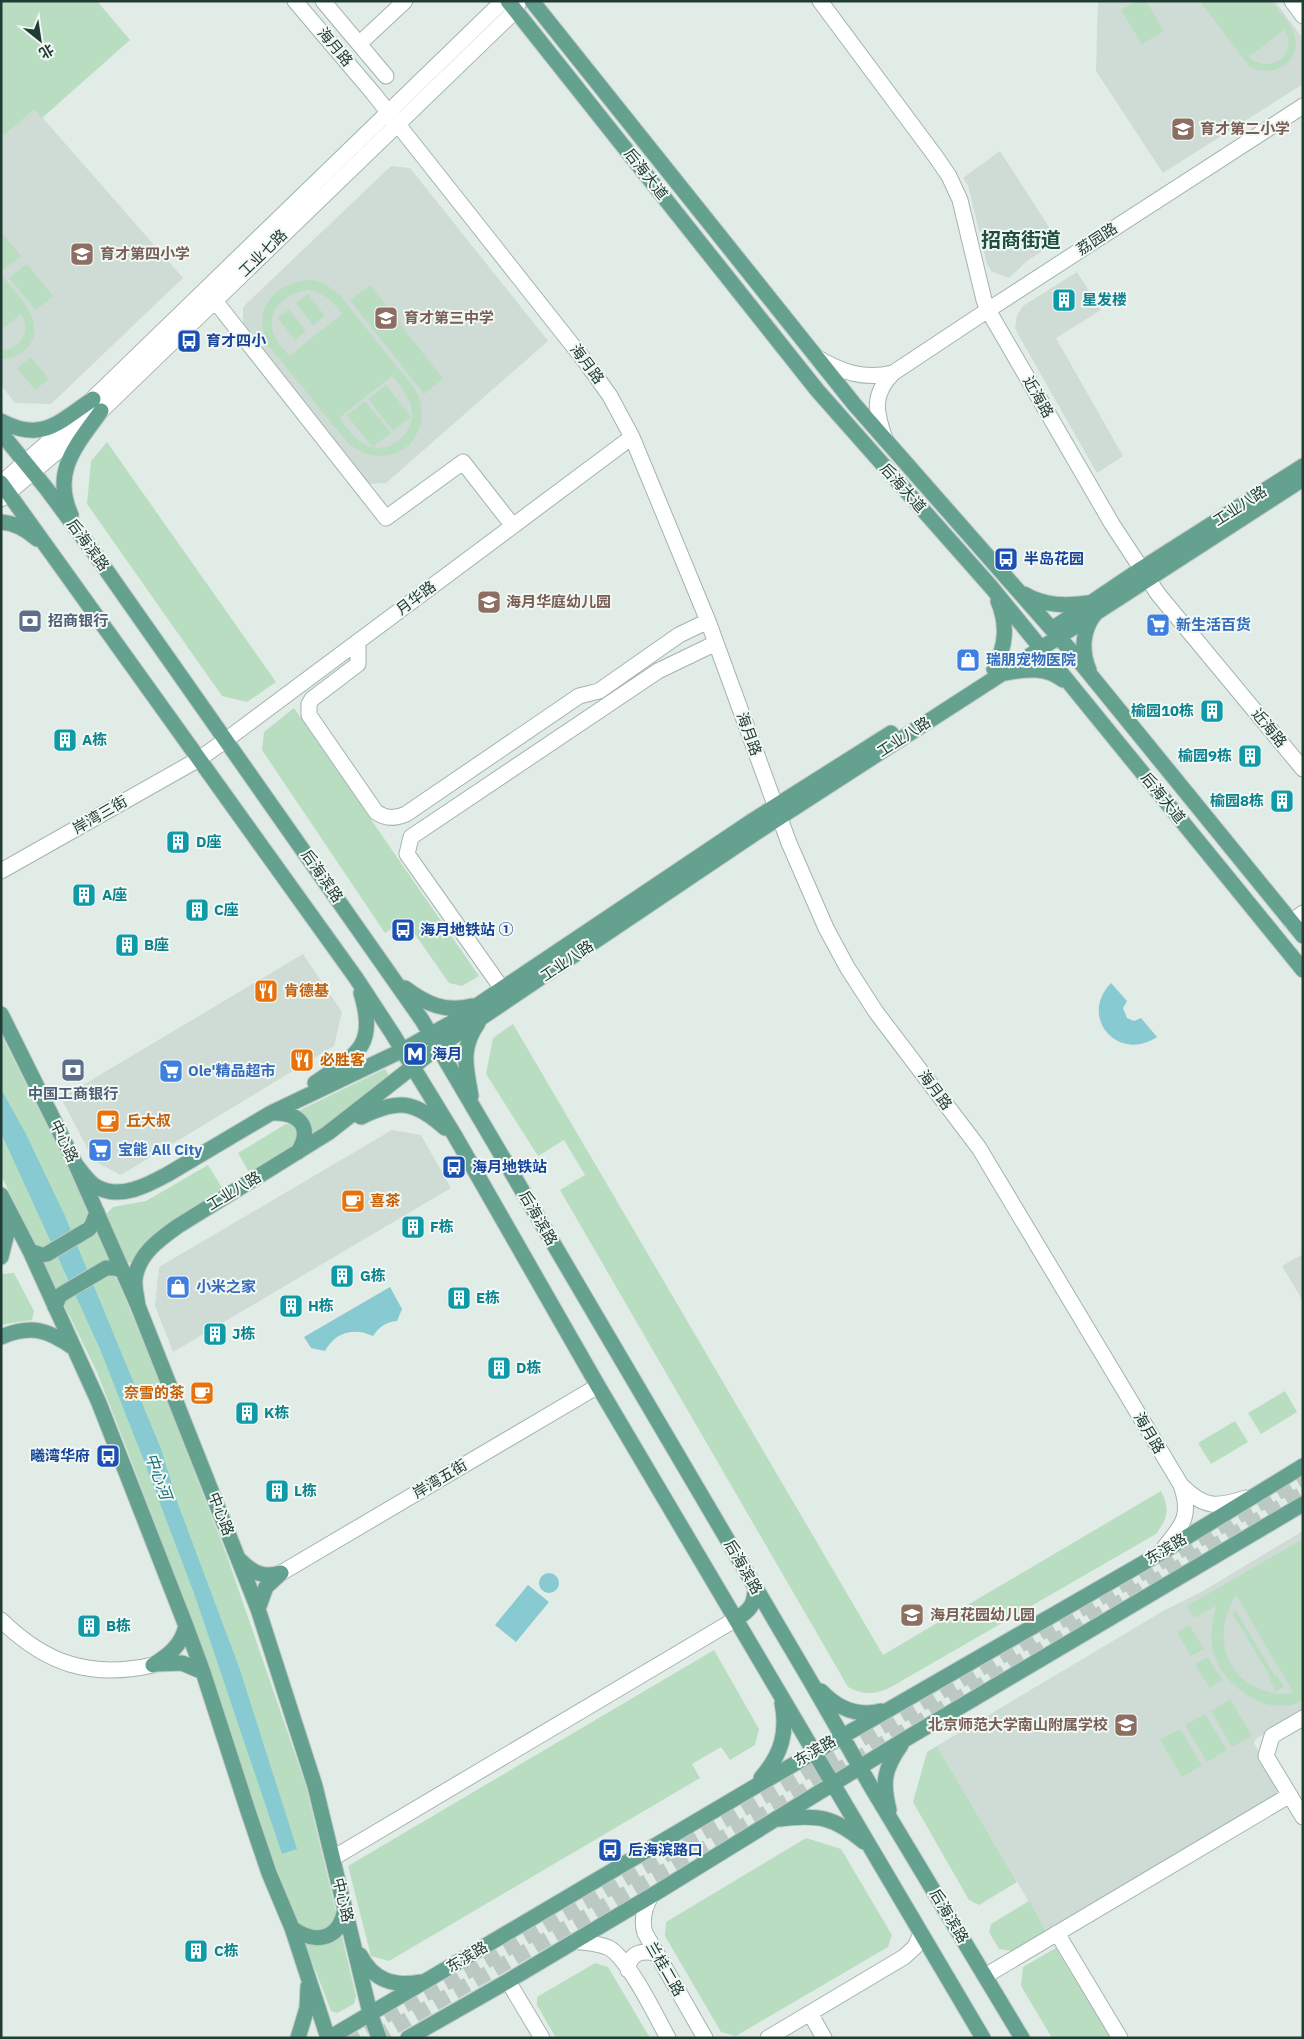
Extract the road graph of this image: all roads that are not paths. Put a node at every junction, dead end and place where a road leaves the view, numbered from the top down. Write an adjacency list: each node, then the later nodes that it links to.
1 (296, 1): 12 (street, 海月路)
2 (323, 1): 9 (street)
3 (405, 1): 9 (street)
4 (532, 1): 15 (main road, 后海大道)
5 (820, 1): 14 (street, 近海路)
6 (1292, 1): 8 (street)
7 (512, 3): 12 (street, 工业七路); 31 (main road, 后海大道)
8 (1303, 16)
9 (359, 44): 10 (street)
10 (386, 76)
11 (1303, 106): 14 (street, 荔园路)
12 (393, 118): 13 (street, 工业七路); 20 (street, 海月路)
13 (210, 295): 17 (street, 工业七路); 27 (street)
14 (988, 310): 16 (street, 荔园路); 30 (street, 近海路)
15 (816, 357): 16 (street, 荔园路); 21 (main road, 后海大道)
16 (893, 373): 21 (street, 荔园路)
17 (97, 405): 18 (main road); 23 (street, 工业七路); 28 (main road)
18 (1, 421)
19 (1, 433): 23 (main road, 后海滨路)
20 (632, 437): 27 (street, 月华路); 34 (street, 海月路)
21 (885, 439): 32 (main road, 后海大道)
22 (1303, 466): 30 (main road, 工业八路)
23 (29, 468): 25 (street, 工业七路); 28 (main road, 后海滨路)
24 (1303, 479): 30 (main road, 工业八路)
25 (3, 488): 29 (main road, 后海滨路)
26 (1, 522): 29 (main road)
27 (513, 526): 36 (street, 月华路)
28 (80, 534): 42 (main road, 后海滨路)
29 (55, 555): 43 (main road, 后海滨路)
30 (1144, 573): 33 (main road, 工业八路); 44 (street, 近海路)
31 (992, 588): 38 (main road, 后海大道); 39 (main road)
32 (1018, 590): 33 (main road); 35 (main road, 后海大道)
33 (1096, 606): 35 (main road, 工业八路); 40 (main road)
34 (708, 621): 36 (street); 37 (street, 海月路)
35 (1055, 633): 38 (main road, 工业八路); 40 (main road, 后海大道)
36 (358, 642): 42 (street, 月华路)
37 (716, 643): 45 (street, 海月路); 52 (street)
38 (1038, 644): 39 (main road, 工业八路); 41 (main road, 后海大道)
39 (998, 671): 41 (main road); 45 (main road, 工业八路)
40 (1093, 678): 47 (main road, 后海大道)
41 (1077, 692): 49 (main road, 后海大道)
42 (226, 740): 43 (street, 月华路); 51 (main road, 后海滨路)
43 (199, 758): 46 (street, 岸湾三街); 50 (main road, 后海滨路)
44 (1303, 769)
45 (777, 812): 52 (main road, 工业八路); 55 (main road, 工业八路); 76 (street, 海月路)
46 (1, 871)
47 (1297, 917): 48 (main road, 后海大道)
48 (1303, 936)
49 (1303, 970)
50 (356, 978): 57 (main road, 后海滨路); 60 (main road)
51 (398, 983): 53 (main road); 56 (main road, 后海滨路)
52 (503, 990): 53 (main road, 工业八路)
53 (485, 1002): 56 (main road, 工业八路)
54 (1, 1014): 64 (main road, 中心路)
55 (480, 1019): 56 (main road, 工业八路); 59 (main road)
56 (434, 1041): 57 (main road, 工业八路); 58 (main road, 工业八路); 59 (main road, 后海滨路)
57 (403, 1050): 58 (main road, 后海滨路); 60 (main road, 工业八路)
58 (413, 1067): 61 (main road, 工业八路); 62 (main road, 后海滨路)
59 (472, 1104): 82 (main road, 后海滨路)
60 (271, 1113): 63 (main road); 64 (main road, 工业八路)
61 (328, 1133): 62 (main road); 63 (main road, 工业八路)
62 (454, 1136): 74 (main road, 后海滨路)
63 (298, 1152): 70 (main road, 工业八路)
64 (76, 1165): 66 (main road, 中心路)
65 (5, 1202): 67 (main road); 68 (main road)
66 (97, 1212): 67 (main road); 69 (main road, 中心路)
67 (30, 1252): 71 (main road)
68 (1, 1257)
69 (123, 1272): 70 (main road, 中心路); 71 (main road)
70 (138, 1306): 80 (main road, 中心路)
71 (55, 1307): 73 (main road)
72 (1, 1336): 73 (main road)
73 (74, 1348): 86 (main road)
74 (598, 1386): 81 (street, 岸湾五街); 84 (main road, 后海滨路)
75 (1303, 1466): 77 (main road, 东滨路)
76 (1180, 1485): 77 (street); 79 (street)
77 (1256, 1495): 79 (main road, 东滨路)
78 (1303, 1504): 94 (main road, 东滨路)
79 (1159, 1554): 91 (main road, 东滨路)
80 (239, 1558): 81 (main road); 83 (main road, 中心路)
81 (281, 1573): 83 (main road)
82 (755, 1586): 84 (main road); 89 (main road, 后海滨路)
83 (258, 1609): 104 (main road, 中心路)
84 (736, 1619): 90 (main road, 后海滨路); 104 (street)
85 (1, 1620): 87 (street)
86 (186, 1626): 87 (main road); 88 (main road)
87 (152, 1665): 88 (main road)
88 (203, 1672): 107 (main road)
89 (811, 1682): 91 (main road); 93 (main road, 后海滨路)
90 (781, 1696): 95 (main road, 后海滨路); 98 (main road)
91 (890, 1709): 93 (main road, 东滨路)
92 (1303, 1718): 99 (street)
93 (842, 1736): 95 (main road, 东滨路); 96 (main road, 后海滨路)
94 (904, 1740): 96 (main road, 东滨路); 102 (main road)
95 (815, 1752): 97 (main road, 后海滨路); 98 (main road, 东滨路)
96 (860, 1767): 97 (main road, 东滨路); 102 (main road, 后海滨路)
97 (833, 1784): 101 (main road, 东滨路); 103 (main road, 后海滨路)
98 (756, 1786): 116 (main road, 东滨路)
99 (1290, 1795): 100 (street); 108 (street)
100 (1303, 1817)
101 (773, 1820): 103 (main road); 105 (main road, 东滨路)
102 (893, 1824): 115 (main road, 后海滨路)
103 (871, 1848): 109 (main road, 后海滨路)
104 (333, 1858): 106 (main road, 中心路)
105 (651, 1896): 111 (main road, 东滨路); 112 (street, 兰桂二路)
106 (345, 1908): 107 (main road); 110 (main road, 中心路)
107 (292, 1928): 114 (main road)
108 (1057, 1933): 115 (street); 133 (street)
109 (921, 1934): 119 (street); 131 (main road, 后海滨路)
110 (352, 1939): 116 (main road); 118 (main road, 中心路)
111 (575, 1941): 113 (street); 117 (main road, 东滨路)
112 (656, 1953): 113 (street); 128 (street, 兰桂二路)
113 (628, 1970): 127 (street)
114 (307, 1972): 121 (main road); 122 (main road)
115 (985, 1976): 132 (main road, 后海滨路)
116 (428, 1980): 118 (main road, 东滨路)
117 (508, 1981): 120 (main road, 东滨路); 126 (street)
118 (370, 2013): 122 (main road, 东滨路); 123 (main road, 中心路)
119 (810, 2013): 129 (street); 130 (street)
120 (434, 2023): 124 (main road, 东滨路); 125 (main road)
121 (298, 2038)
122 (328, 2038)
123 (379, 2038)
124 (408, 2038)
125 (419, 2038)
126 (542, 2038)
127 (668, 2038)
128 (705, 2038)
129 (768, 2038)
130 (824, 2038)
131 (984, 2038)
132 (1022, 2038)
133 (1120, 2038)

